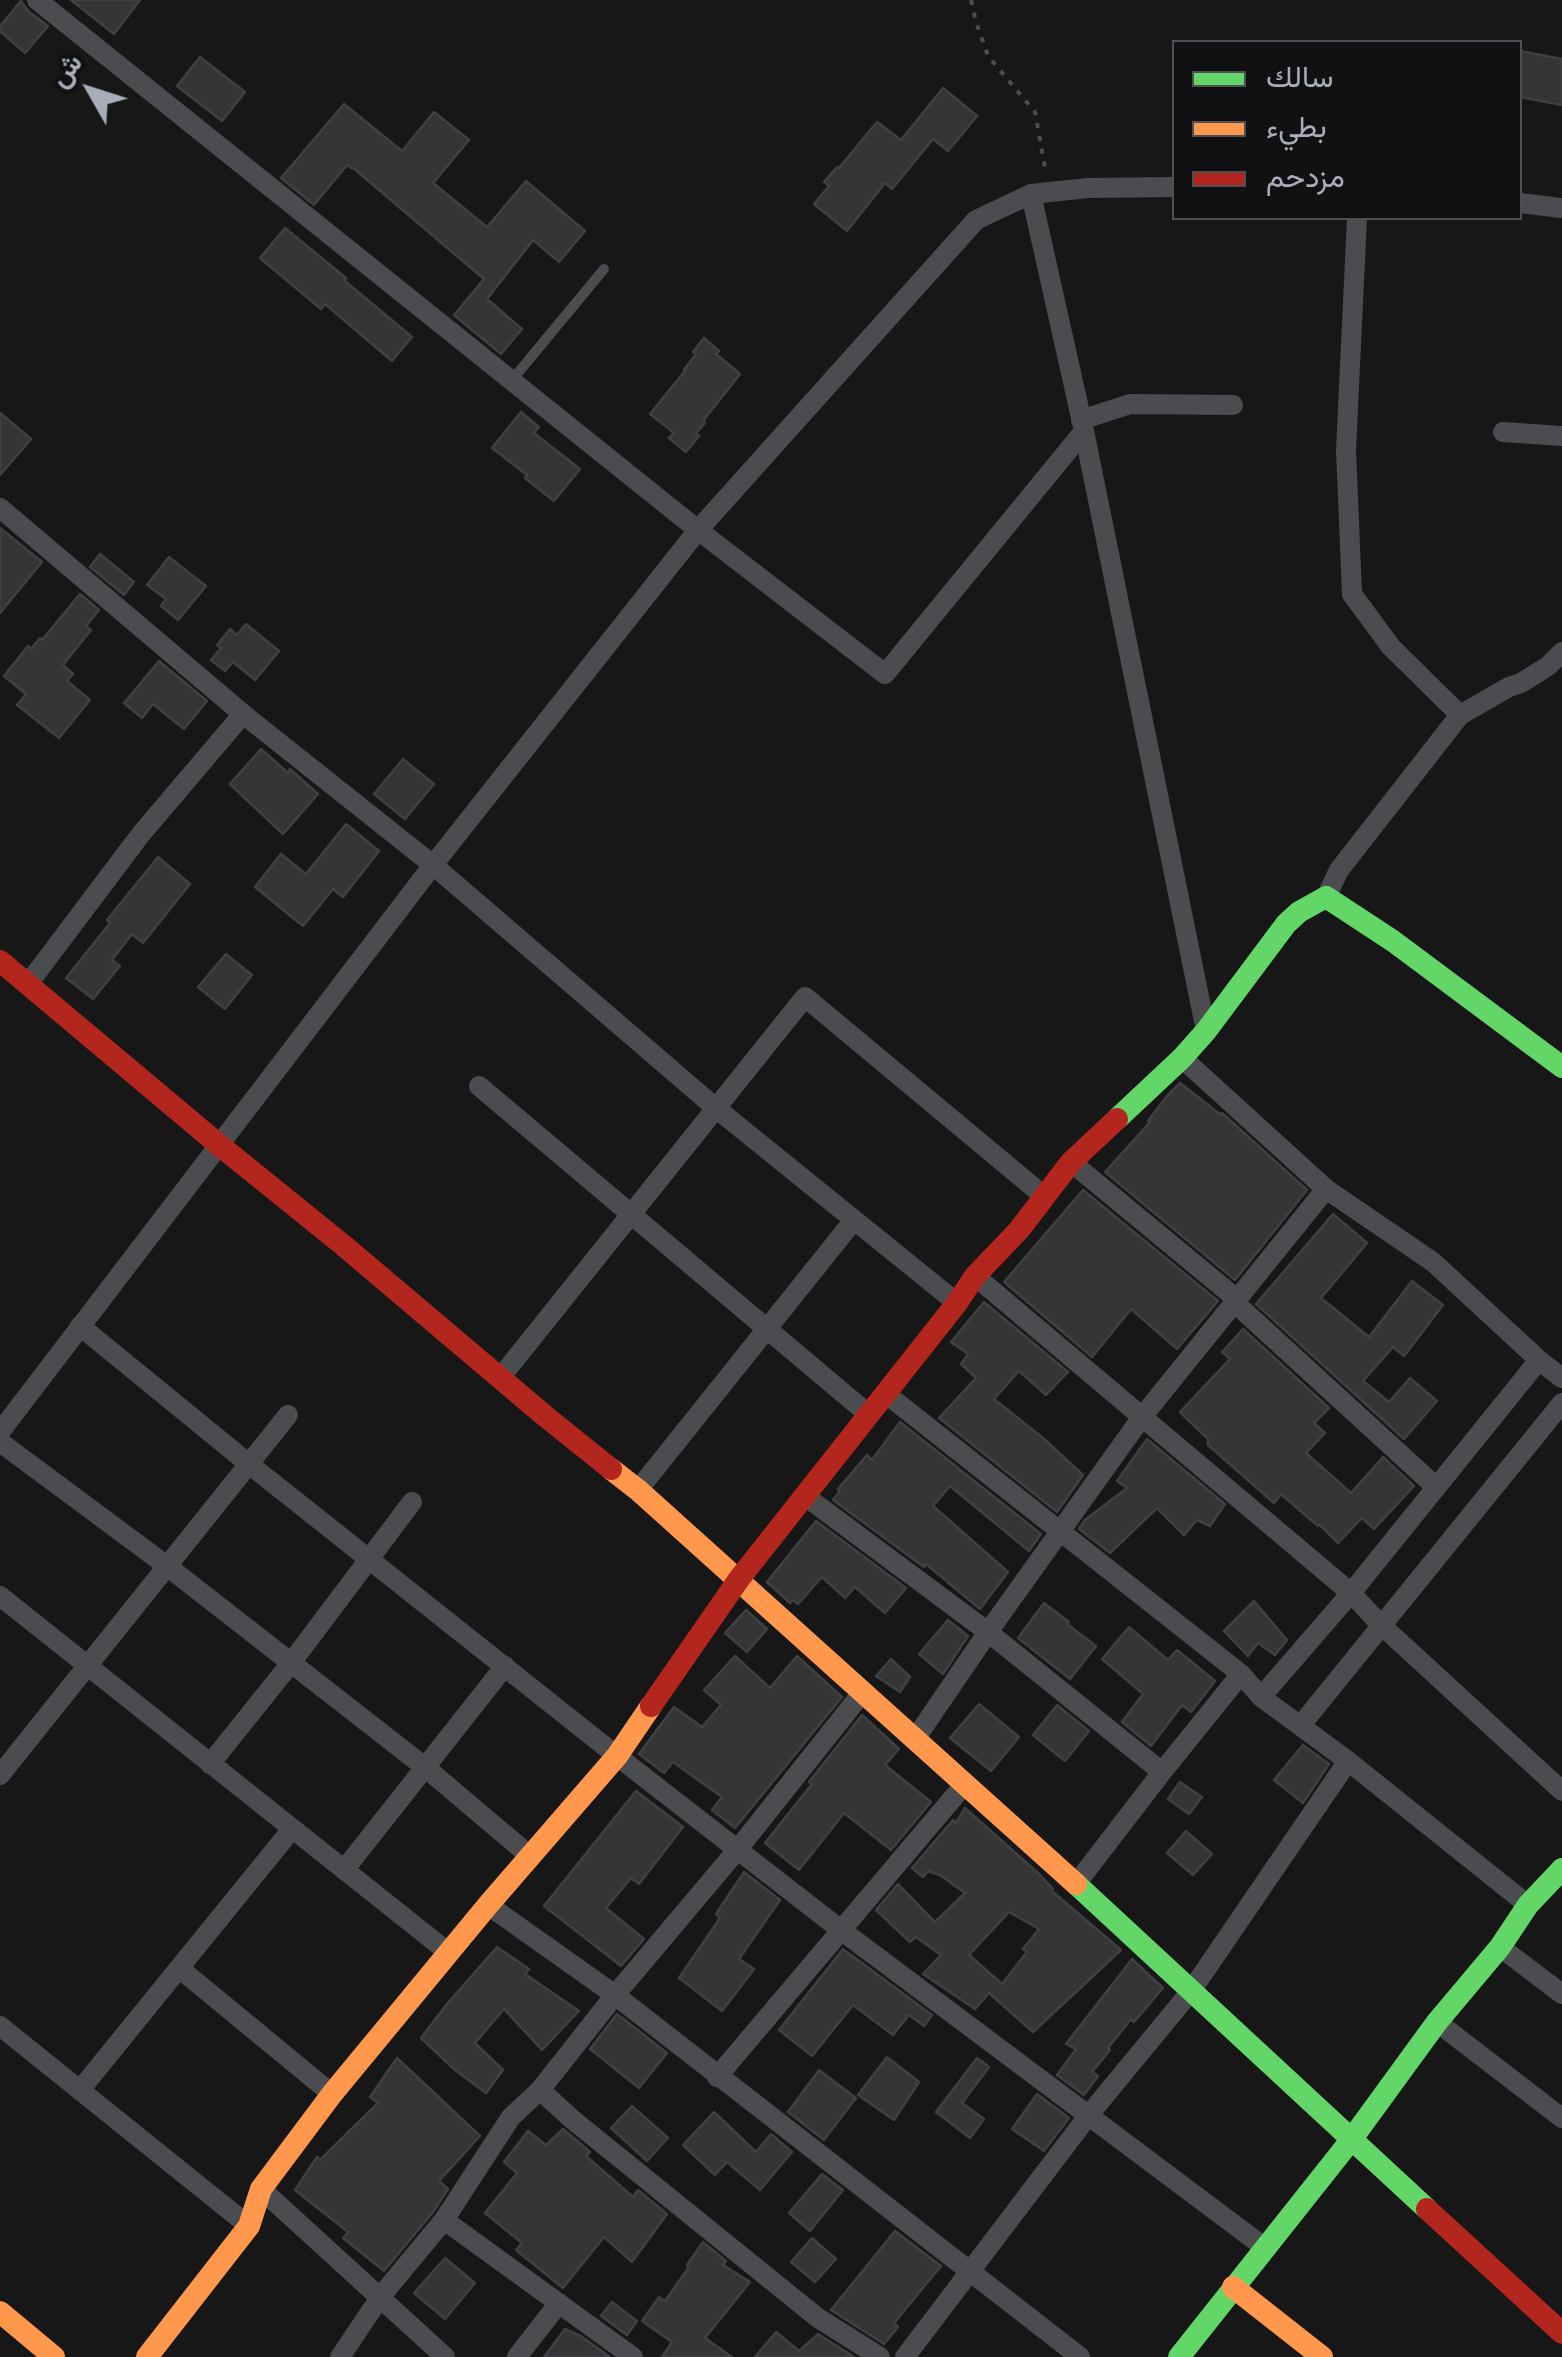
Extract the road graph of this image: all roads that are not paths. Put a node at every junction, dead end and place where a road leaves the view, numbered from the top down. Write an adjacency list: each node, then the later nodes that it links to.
1 (37, 0): 8 (street)
2 (1172, 187): 3 (street)
3 (1040, 193): 10 (street); 14 (street)
4 (1522, 203): 5 (street)
5 (1562, 208)
6 (1357, 220): 17 (street)
7 (604, 269): 8 (lane)
8 (512, 380): 14 (street)
9 (1234, 405): 10 (street)
10 (1082, 426): 14 (street); 22 (street)
11 (1503, 432): 12 (street)
12 (1562, 436)
13 (0, 508): 16 (street)
14 (698, 530): 18 (street)
15 (1562, 652): 17 (street)
16 (242, 714): 18 (street); 21 (street)
17 (1460, 715): 19 (street)
18 (432, 865): 26 (street); 27 (street)
19 (1326, 896): 22 (street); 24 (street)
20 (0, 961): 21 (street)
21 (28, 984): 27 (street)
22 (1206, 1031): 23 (street)
23 (1182, 1058): 28 (street); 29 (street)
24 (1562, 1067)
25 (479, 1086): 31 (street)
26 (717, 1108): 30 (street); 31 (street); 32 (street)
27 (218, 1144): 36 (street); 39 (street)
28 (1070, 1162): 30 (street); 34 (street)
29 (1326, 1189): 34 (street); 38 (street)
30 (1045, 1197): 33 (street)
31 (631, 1216): 37 (street); 39 (street)
32 (854, 1220): 35 (street); 37 (street)
33 (975, 1276): 35 (street); 44 (street)
34 (1237, 1302): 44 (street); 48 (street)
35 (958, 1303): 40 (street)
36 (80, 1326): 45 (street); 47 (street)
37 (767, 1329): 42 (street); 49 (street)
38 (1554, 1368): 48 (street)
39 (500, 1378): 49 (street)
40 (885, 1393): 42 (street); 52 (street)
41 (1562, 1402): 58 (street)
42 (868, 1414): 50 (street)
43 (288, 1416): 47 (street)
44 (1142, 1417): 52 (street); 56 (street)
45 (0, 1432)
46 (0, 1442): 54 (street)
47 (249, 1464): 53 (street); 54 (street)
48 (1436, 1487): 56 (street)
49 (638, 1490): 55 (street)
50 (805, 1496): 55 (street); 59 (street)
51 (412, 1502): 53 (street)
52 (1060, 1531): 59 (street); 63 (street)
53 (370, 1559): 60 (street); 62 (street)
54 (166, 1566): 60 (street); 61 (street)
55 (739, 1579): 64 (street); 68 (street)
56 (1351, 1592): 58 (street); 65 (street)
57 (0, 1596): 61 (street)
58 (1380, 1624): 66 (street); 75 (street)
59 (988, 1632): 67 (street); 72 (street)
60 (291, 1663): 70 (street); 71 (street)
61 (86, 1666): 70 (street); 73 (street)
62 (504, 1666): 68 (street); 71 (street)
63 (1241, 1674): 65 (street); 72 (street)
64 (862, 1692): 67 (street); 77 (street)
65 (1261, 1697): 66 (street)
66 (1301, 1725): 69 (street)
67 (914, 1739): 74 (street)
68 (616, 1756): 77 (street); 78 (street)
69 (1348, 1762): 83 (street); 88 (street)
70 (210, 1764): 76 (street)
71 (426, 1768): 78 (street); 80 (street)
72 (1162, 1772): 81 (street)
73 (0, 1775)
74 (964, 1785): 81 (street); 84 (street)
75 (1562, 1791)
76 (292, 1829): 80 (street); 87 (street)
77 (738, 1849): 84 (street); 90 (street)
78 (530, 1856): 82 (street)
79 (1562, 1869): 83 (street)
80 (344, 1870): 86 (street)
81 (1076, 1884): 88 (street)
82 (488, 1905): 86 (street); 90 (street)
83 (1528, 1905): 85 (street)
84 (841, 1930): 93 (street); 97 (street)
85 (1500, 1947): 89 (street); 91 (street)
86 (449, 1952): 96 (street)
87 (179, 1968): 94 (street); 96 (street)
88 (1191, 1991): 97 (street); 99 (street)
89 (1562, 1994)
90 (614, 1995): 93 (street); 95 (street)
91 (1436, 2022): 98 (street); 99 (street)
92 (0, 2026): 94 (street)
93 (717, 2077): 104 (street)
94 (80, 2090): 102 (street)
95 (540, 2090): 101 (street); 116 (street)
96 (332, 2094): 100 (street)
97 (1088, 2116): 103 (street); 104 (street)
98 (1562, 2118)
99 (1351, 2140): 103 (street); 109 (street)
100 (261, 2189): 102 (street); 106 (street)
101 (444, 2220): 106 (street); 107 (street)
102 (249, 2226): 111 (street)
103 (1264, 2247): 105 (street)
104 (970, 2271): 117 (street); 118 (street)
105 (1233, 2287): 119 (street); 120 (street)
106 (381, 2296): 112 (street); 113 (street)
107 (559, 2303): 114 (street); 115 (street)
108 (0, 2312): 110 (street)
109 (1562, 2332)
110 (54, 2357)
111 (146, 2357)
112 (340, 2357)
113 (446, 2357)
114 (517, 2357)
115 (633, 2357)
116 (880, 2357)
117 (904, 2357)
118 (1080, 2357)
119 (1178, 2357)
120 (1322, 2357)

